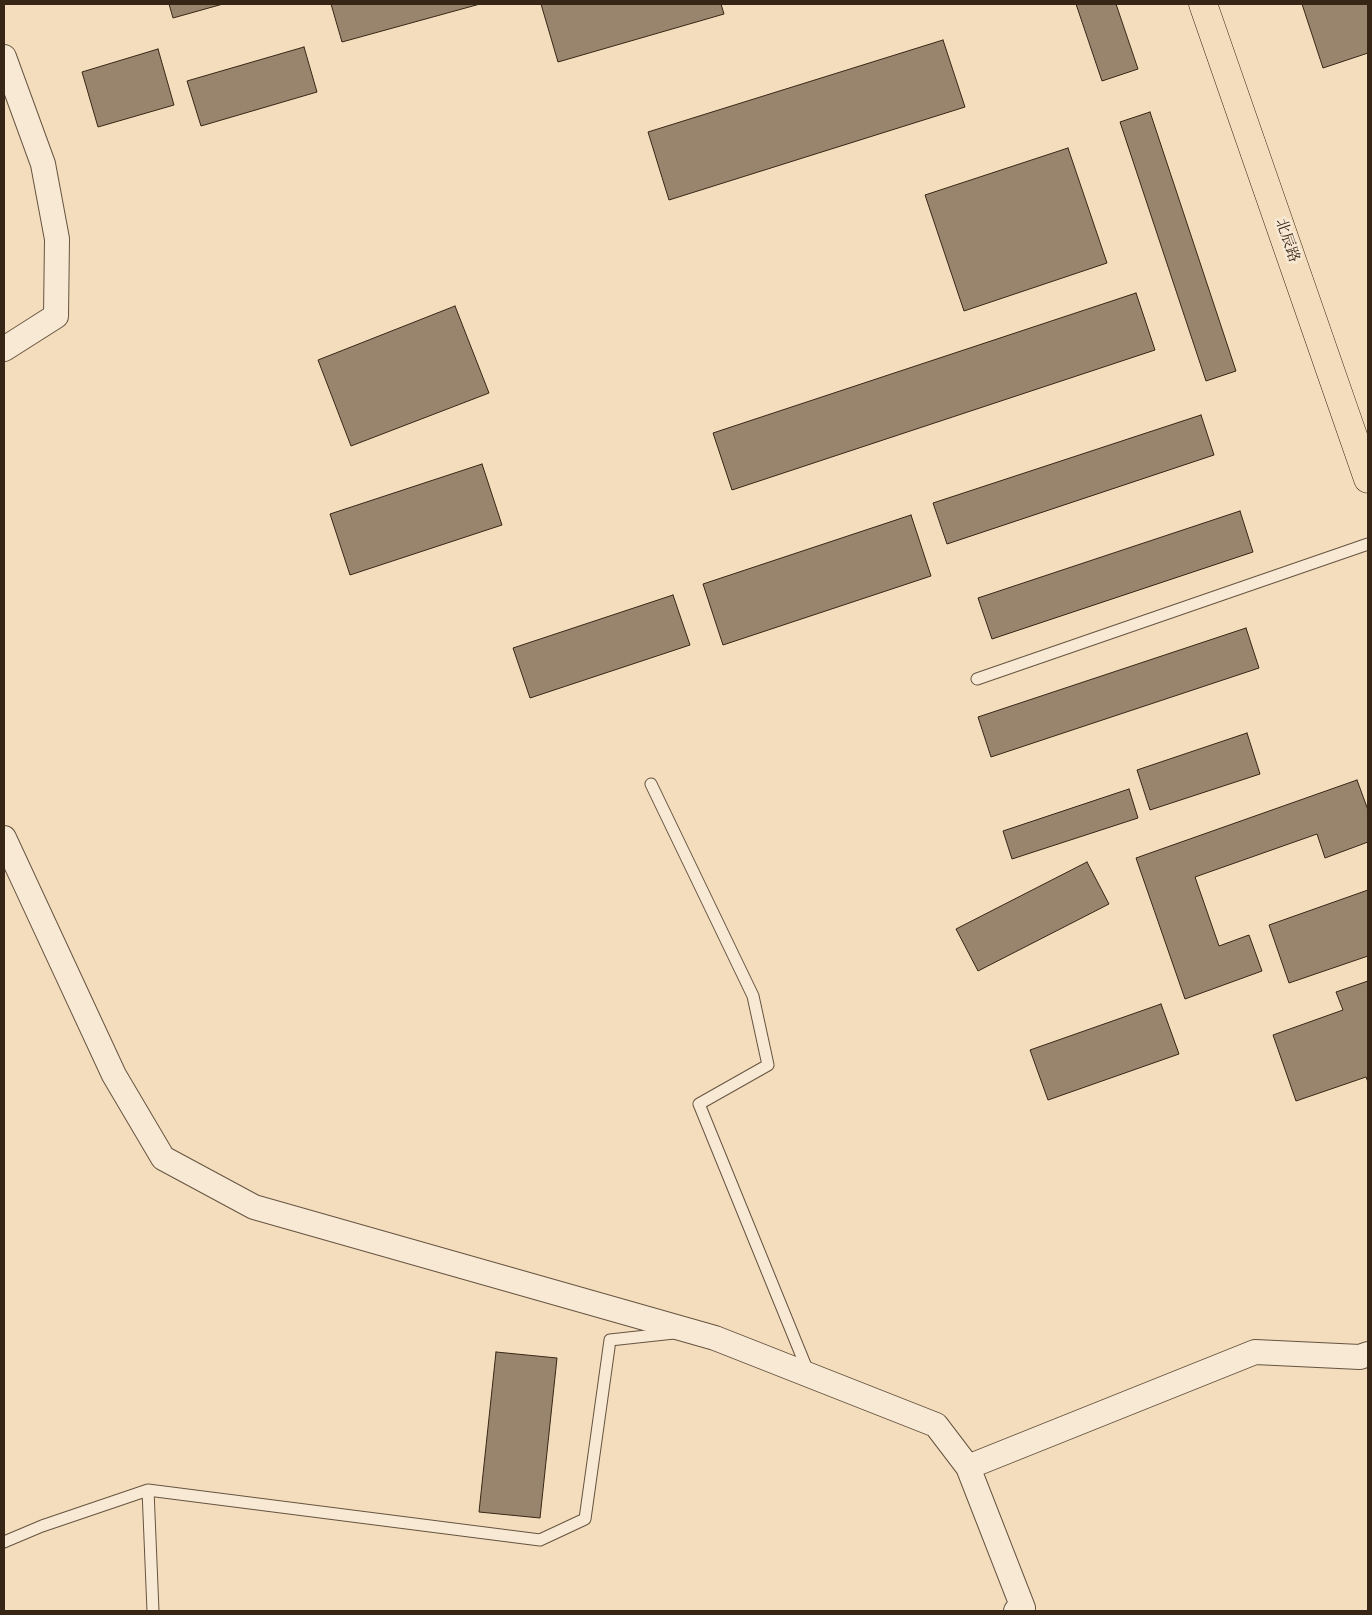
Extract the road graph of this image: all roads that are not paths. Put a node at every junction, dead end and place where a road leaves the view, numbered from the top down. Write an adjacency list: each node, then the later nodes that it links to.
1 (1203, 4): 4 (main road, 北辰路)
2 (4, 57): 3 (street)
3 (4, 349)
4 (1368, 479)
5 (1368, 544): 6 (lane)
6 (977, 679)
7 (651, 784): 11 (lane)
8 (4, 838): 9 (street)
9 (691, 1331): 11 (street); 13 (lane)
10 (1368, 1354): 12 (street)
11 (810, 1375): 12 (street)
12 (968, 1467): 16 (street)
13 (148, 1490): 14 (lane); 15 (lane)
14 (4, 1542)
15 (153, 1611)
16 (1016, 1611)

